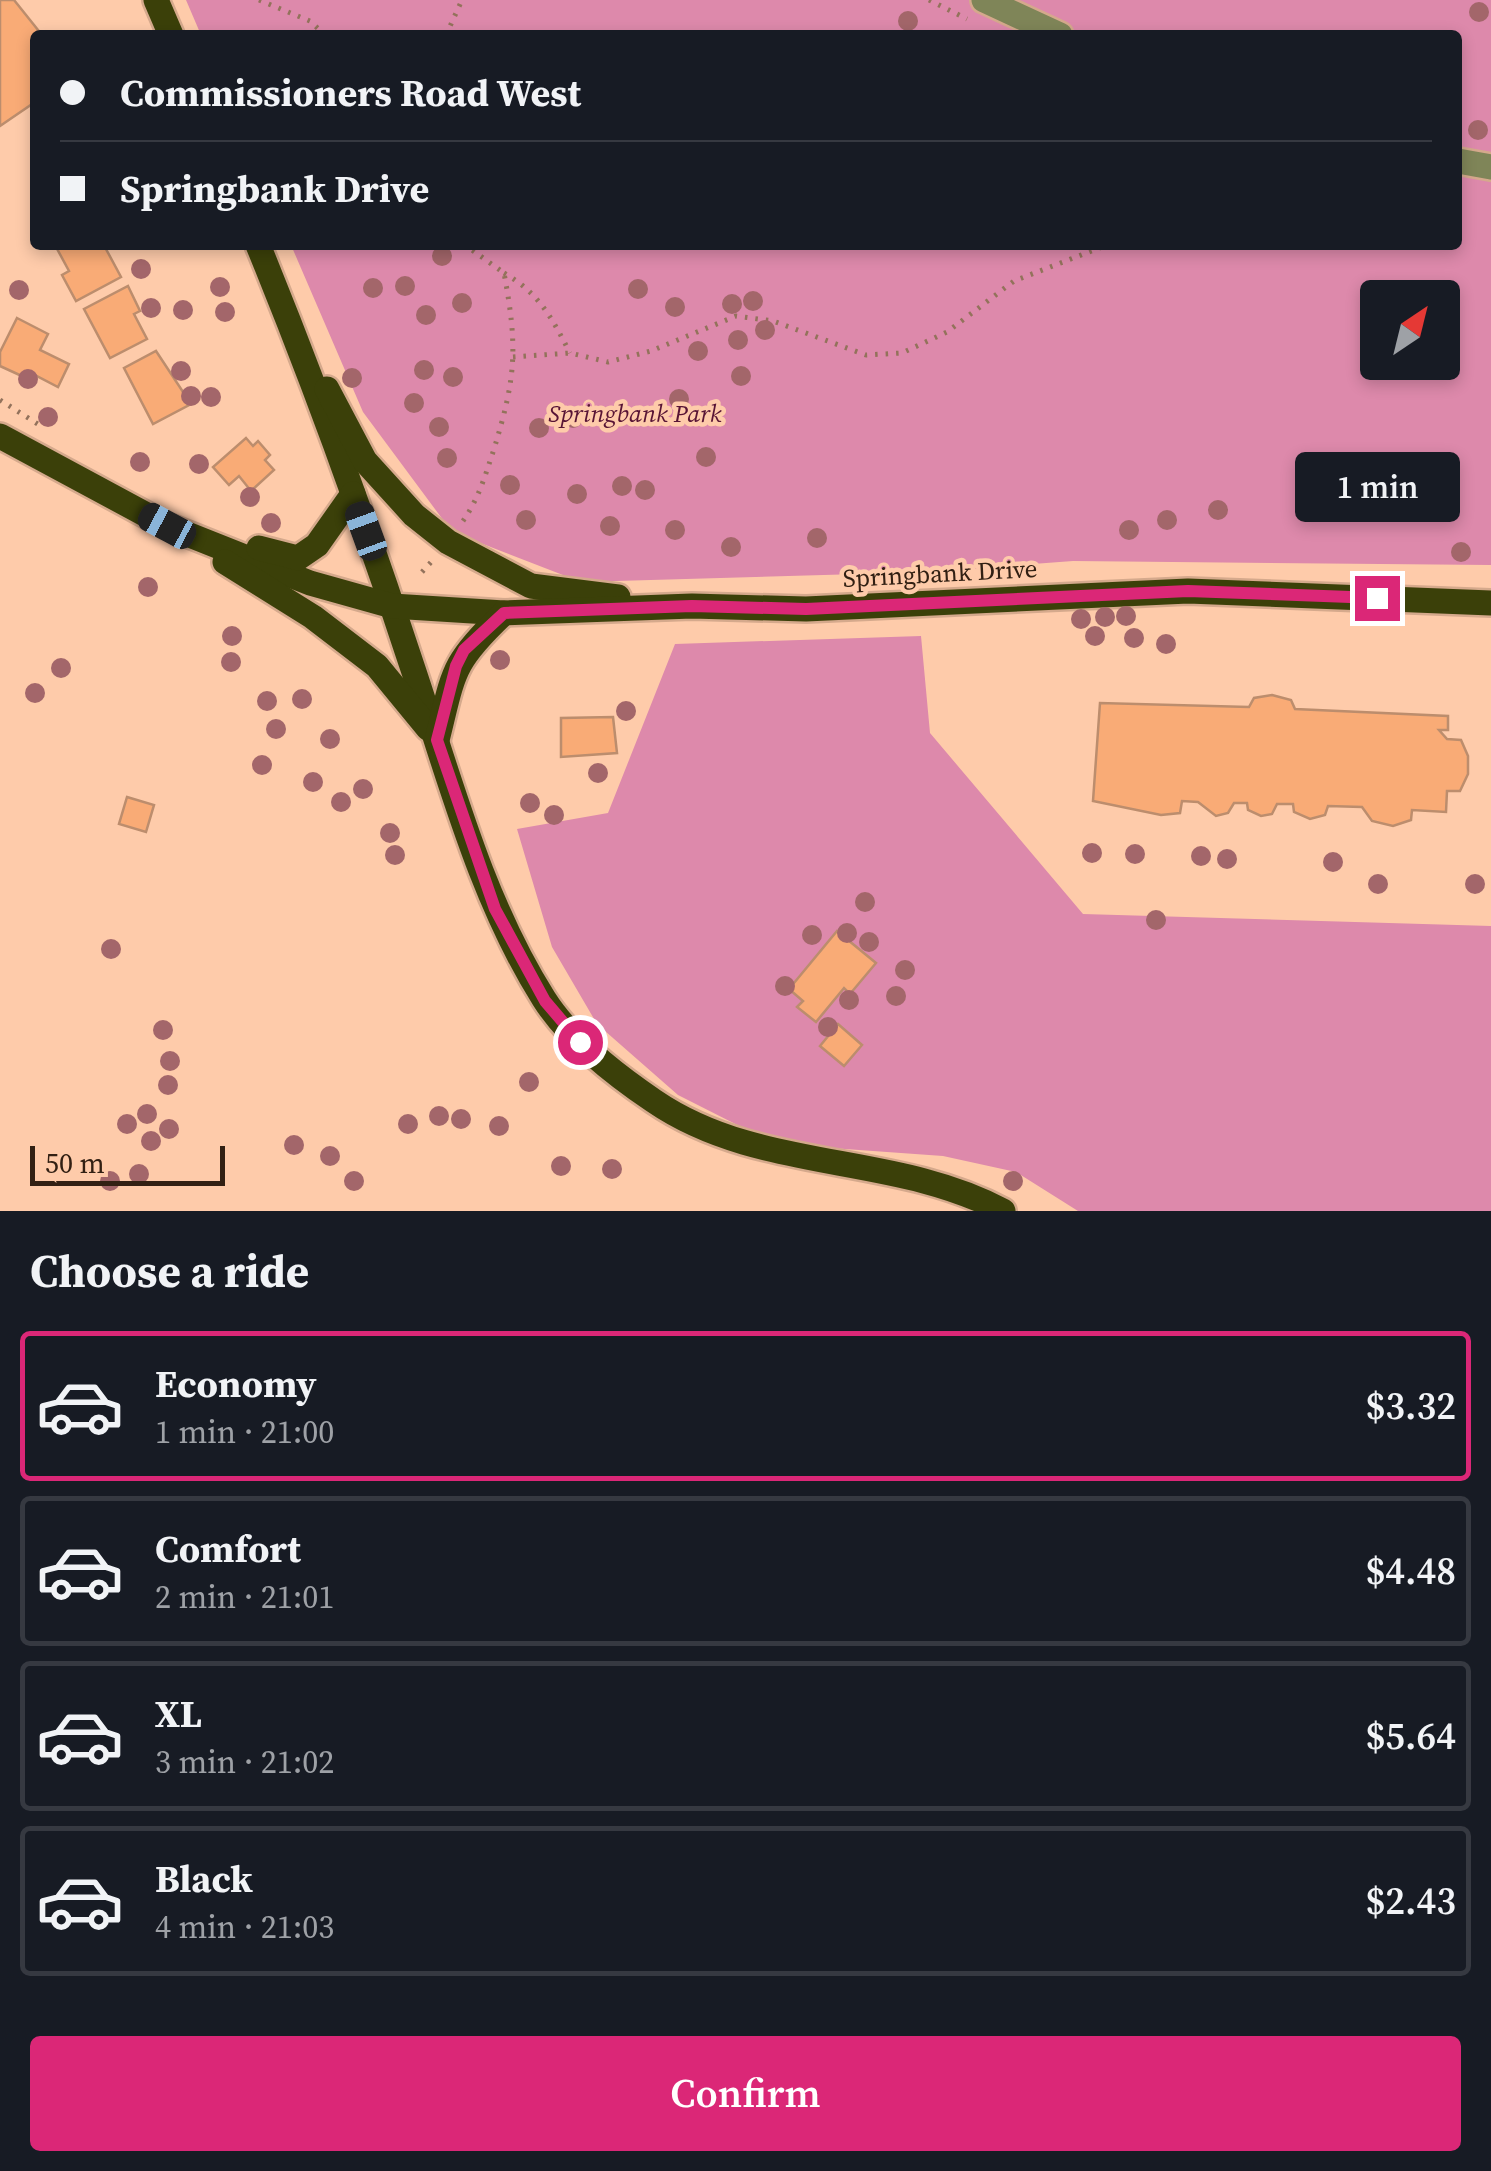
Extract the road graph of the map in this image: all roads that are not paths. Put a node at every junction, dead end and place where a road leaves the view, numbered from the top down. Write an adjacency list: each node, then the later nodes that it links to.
1 (156, 0): 3 (main road)
2 (984, 0): 4 (street)
3 (168, 30)
4 (1049, 30)
5 (1462, 162): 6 (street)
6 (1491, 166)
7 (260, 250): 8 (main road)
8 (272, 282): 10 (main road); 14 (main road)
9 (0, 436): 11 (main road)
10 (352, 494): 11 (main road); 13 (main road)
11 (167, 526): 13 (main road, Springbank Drive); 16 (main road)
12 (1491, 603): 14 (main road, Springbank Drive)
13 (392, 606): 15 (main road, Springbank Drive); 16 (main road)
14 (692, 606): 15 (main road, Springbank Drive)
15 (504, 613): 16 (main road)
16 (437, 740): 17 (main road)
17 (1003, 1211)

